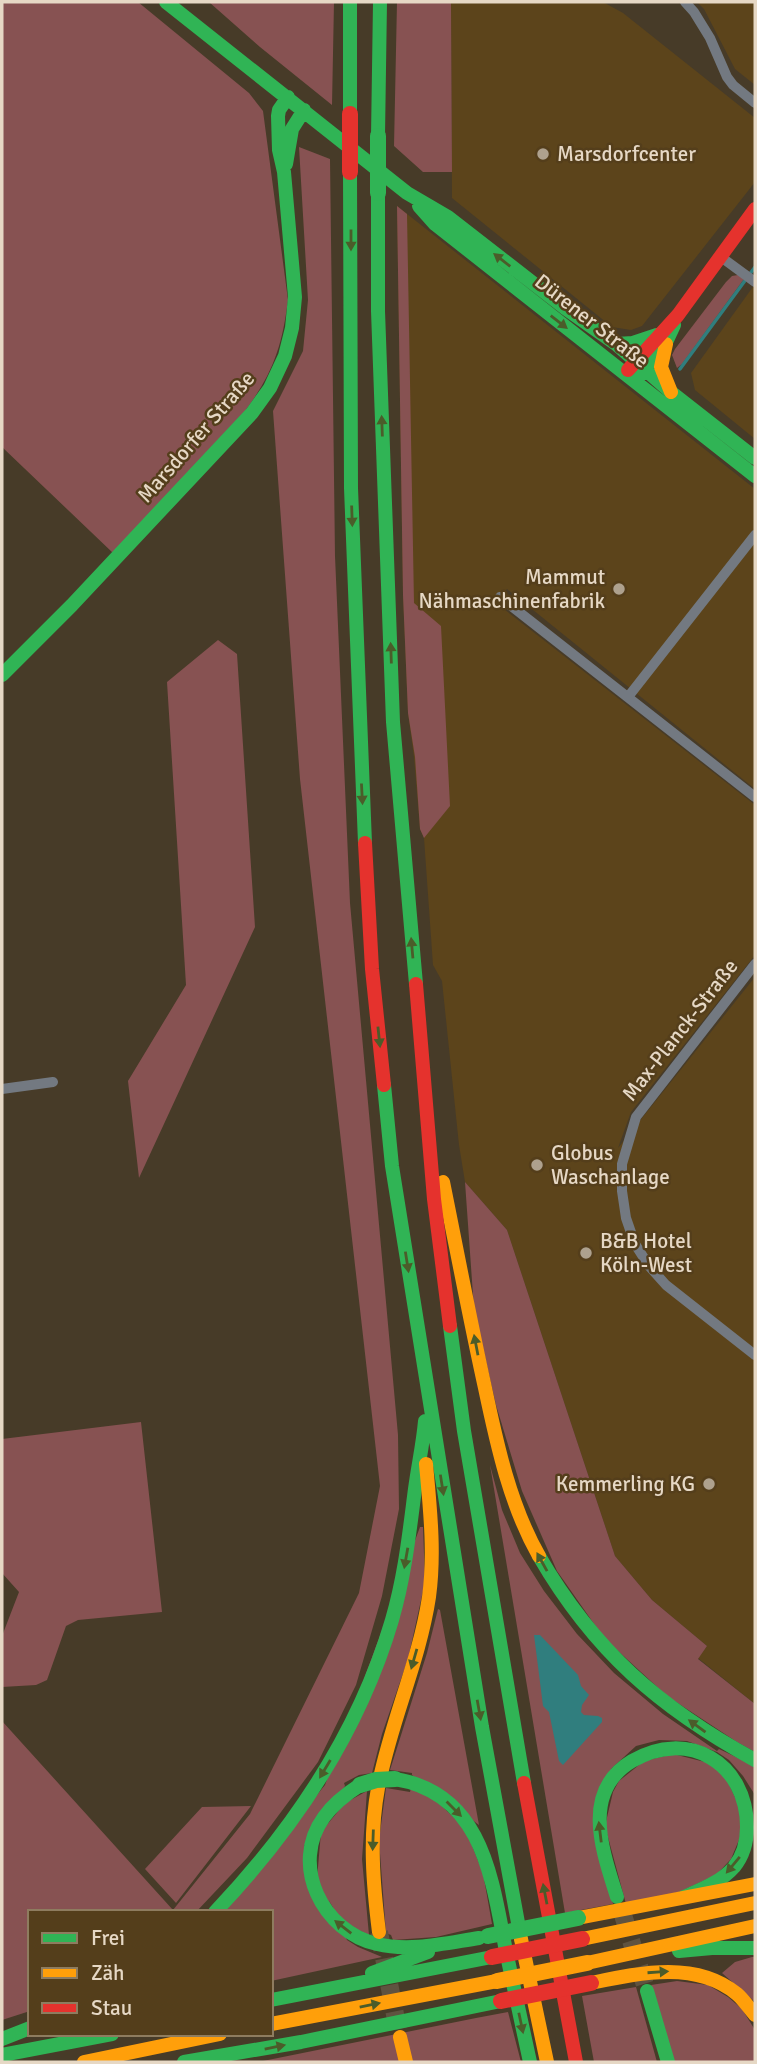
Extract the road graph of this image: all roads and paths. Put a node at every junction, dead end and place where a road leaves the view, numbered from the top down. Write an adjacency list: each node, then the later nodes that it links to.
1 (166, 2): 5 (main road, Dürener Straße)
2 (350, 2): 29 (main road, one-way to 29, bridge)
3 (380, 2): 27 (main road, one-way to 3, bridge)
4 (685, 2): 6 (street)
5 (288, 97): 7 (main road, Dürener Straße); 8 (main road, Marsdorfer Straße)
6 (755, 103)
7 (304, 110): 8 (main road, Marsdorfer Straße); 9 (main road, Dürener Straße)
8 (284, 172): 21 (main road, Marsdorfer Straße)
9 (407, 192): 14 (main road, Dürener Straße, one-way to 9); 15 (main road, Dürener Straße, one-way to 15)
10 (755, 209): 11 (main road)
11 (721, 257): 12 (street); 13 (main road)
12 (755, 281)
13 (662, 338): 14 (main road); 15 (main road); 16 (main road)
14 (616, 344): 15 (main road, Dürener Straße)
15 (635, 371): 16 (main road, Dürener Straße); 18 (main road, Dürener Straße)
16 (672, 393): 17 (main road, Dürener Straße)
17 (755, 458)
18 (755, 476)
19 (755, 535): 22 (street)
20 (500, 597): 22 (street)
21 (2, 674)
22 (628, 697): 23 (street)
23 (755, 797)
24 (755, 964): 28 (street, Max-Planck-Straße)
25 (53, 1082): 26 (street)
26 (2, 1089)
27 (428, 1113): 31 (main road, one-way to 27); 43 (main road, one-way to 27)
28 (755, 1355)
29 (427, 1394): 30 (main road); 58 (main road, one-way to 58)
30 (423, 1446): 36 (main road, one-way to 36); 38 (main road, one-way to 38)
31 (755, 1760)
32 (755, 1884): 33 (main road)
33 (684, 1896): 34 (main road, one-way to 33); 39 (main road, bridge)
34 (617, 1897)
35 (755, 1903): 42 (main road, bridge)
36 (217, 1910)
37 (755, 1926): 41 (main road)
38 (379, 1932)
39 (484, 1937): 42 (main road); 57 (main road, one-way to 57, bridge)
40 (755, 1948): 41 (main road)
41 (612, 1958): 47 (main road, one-way to 41, bridge)
42 (343, 1984): 45 (main road)
43 (562, 1985): 59 (main road); 60 (main road)
44 (647, 1991): 61 (main road)
45 (273, 2000)
46 (755, 2014): 55 (main road, one-way to 46, bridge)
47 (273, 2024)
48 (28, 2029): 52 (main road)
49 (102, 2036): 53 (main road)
50 (210, 2036): 54 (main road)
51 (400, 2036): 56 (main road)
52 (2, 2039)
53 (2, 2055)
54 (84, 2062)
55 (184, 2062)
56 (406, 2062)
57 (530, 2062)
58 (547, 2062)
59 (576, 2062)
60 (586, 2062)
61 (668, 2062)

